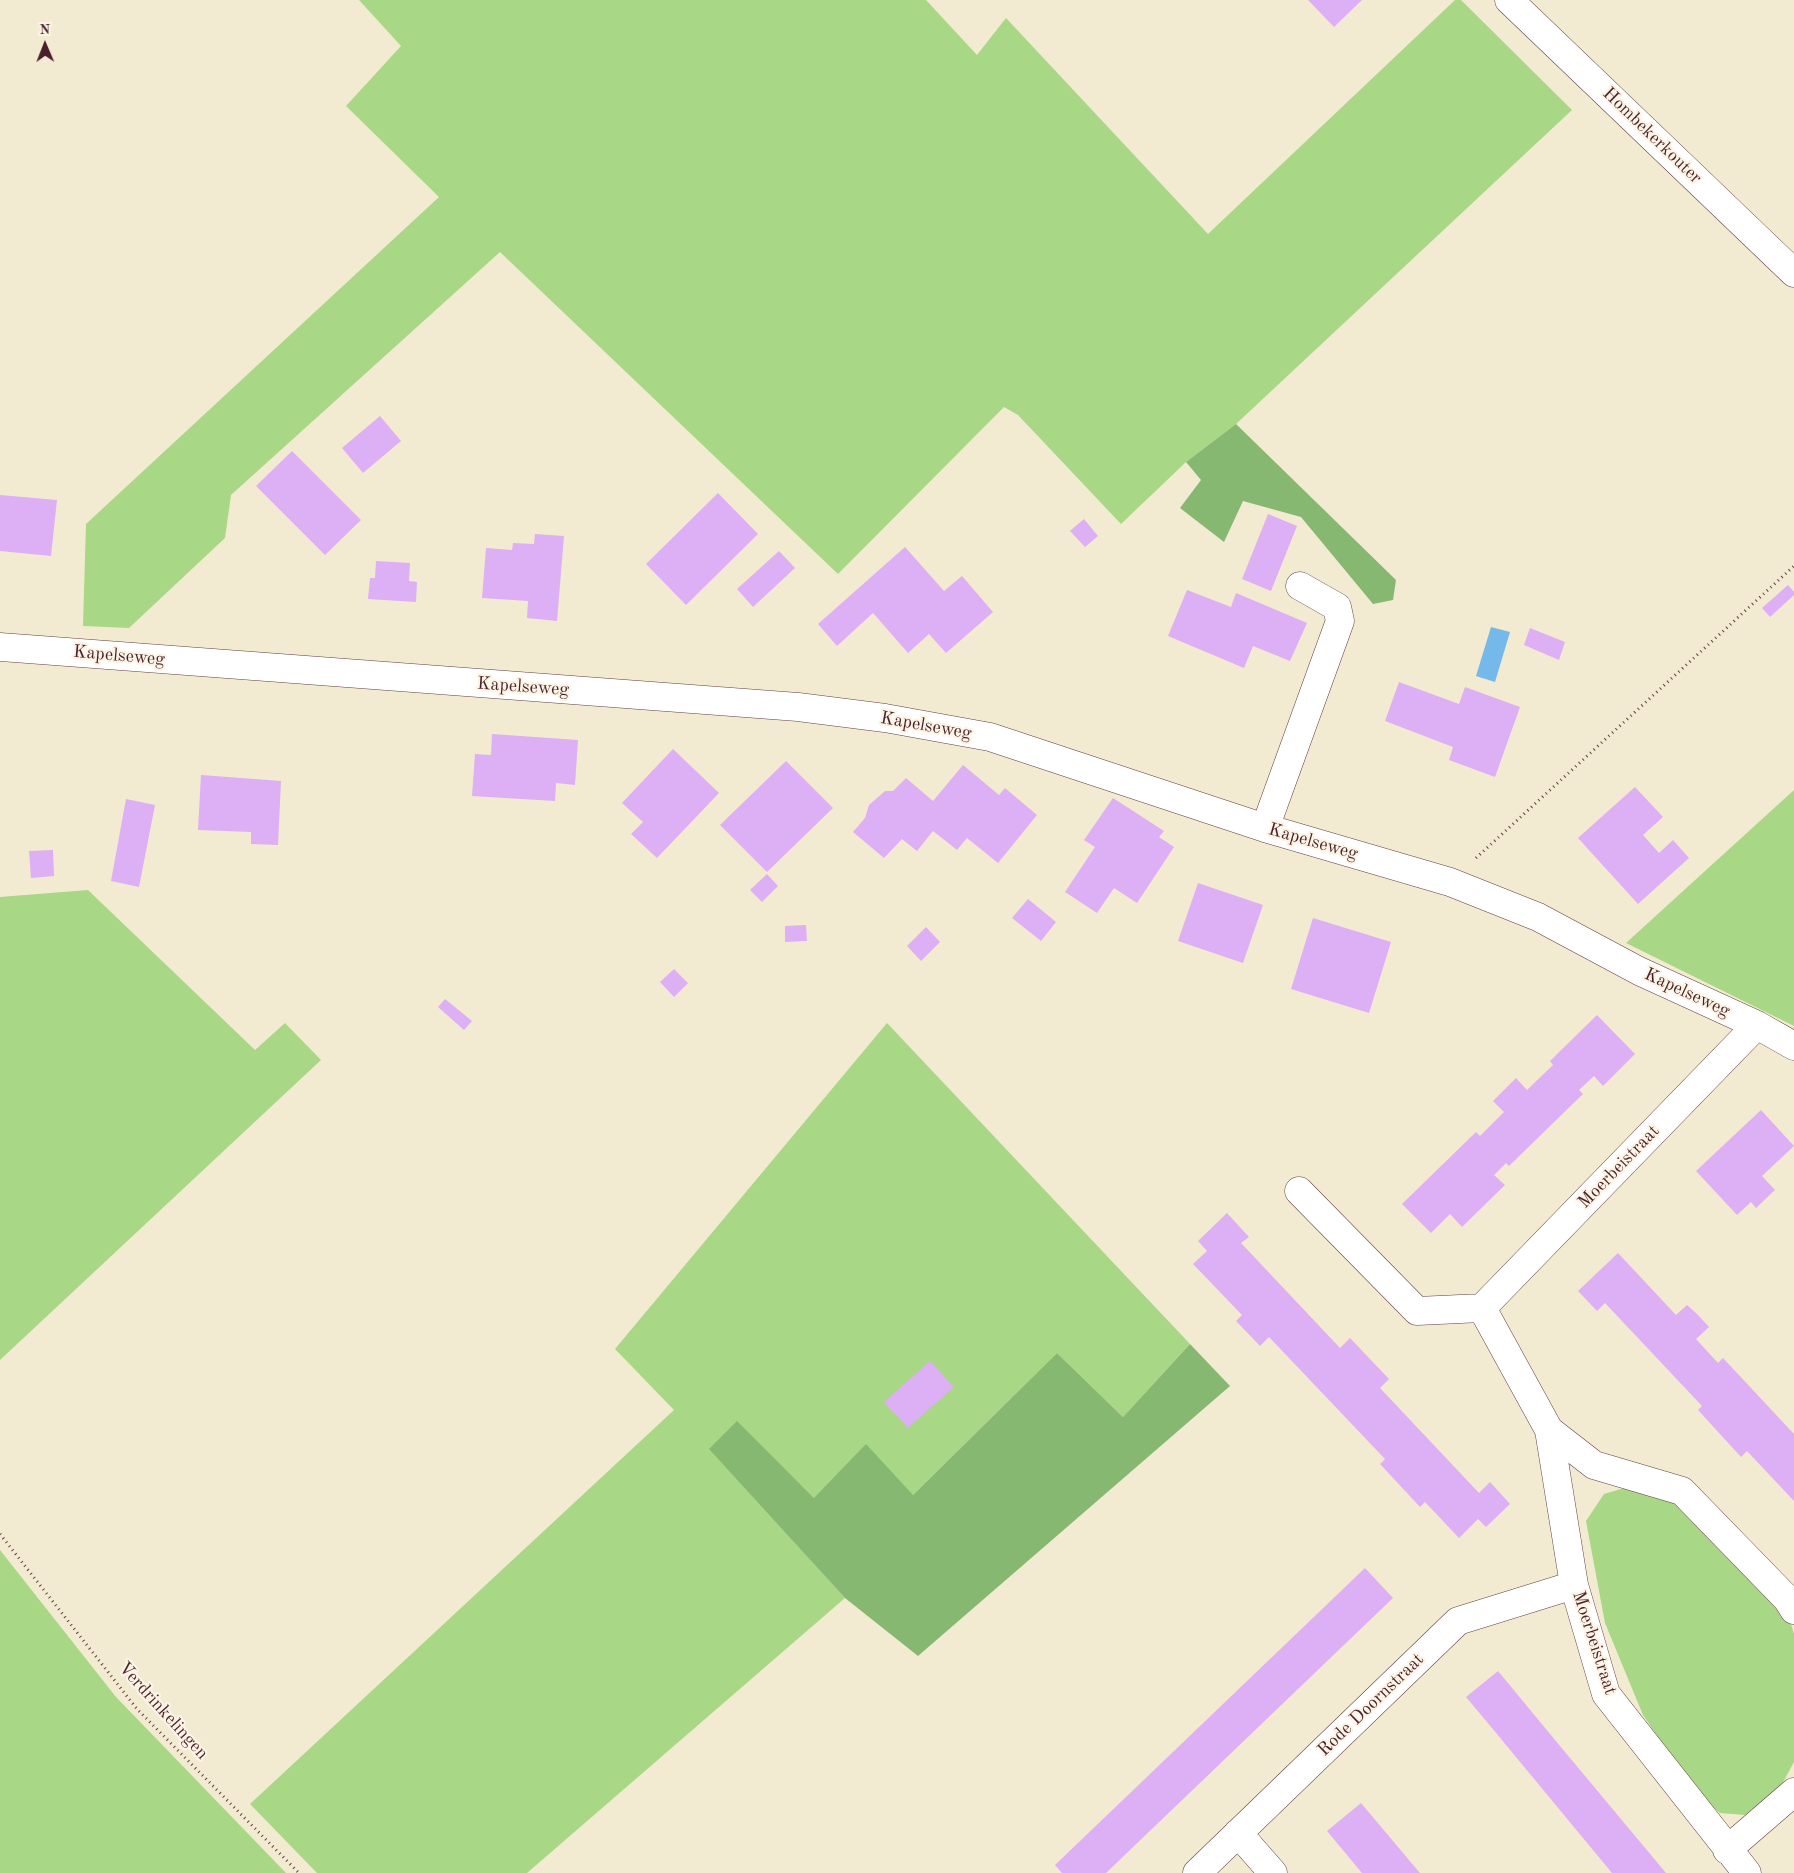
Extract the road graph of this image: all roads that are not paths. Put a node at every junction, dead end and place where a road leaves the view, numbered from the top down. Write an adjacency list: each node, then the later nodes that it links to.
1 (1509, 0): 2 (street, Hombekerkouter)
2 (1794, 273)
3 (1300, 586): 5 (street)
4 (0, 646): 5 (street, Kapelseweg)
5 (1265, 828): 6 (street, Kapelseweg)
6 (1756, 1025): 7 (street, Kapelseweg); 9 (street, Moerbeistraat)
7 (1794, 1046)
8 (1299, 1191): 9 (street)
9 (1482, 1308): 10 (street, Moerbeistraat)
10 (1549, 1430): 11 (street, Moerbeistraat); 12 (street, Moerbeistraat)
11 (1574, 1585): 14 (street, Rode Doornstraat); 15 (street, Moerbeistraat)
12 (1794, 1610)
13 (1794, 1792): 15 (street)
14 (1238, 1833): 16 (street, Rode Doornstraat); 17 (street)
15 (1727, 1850): 18 (street, Moerbeistraat)
16 (1197, 1873)
17 (1272, 1873)
18 (1747, 1873)

